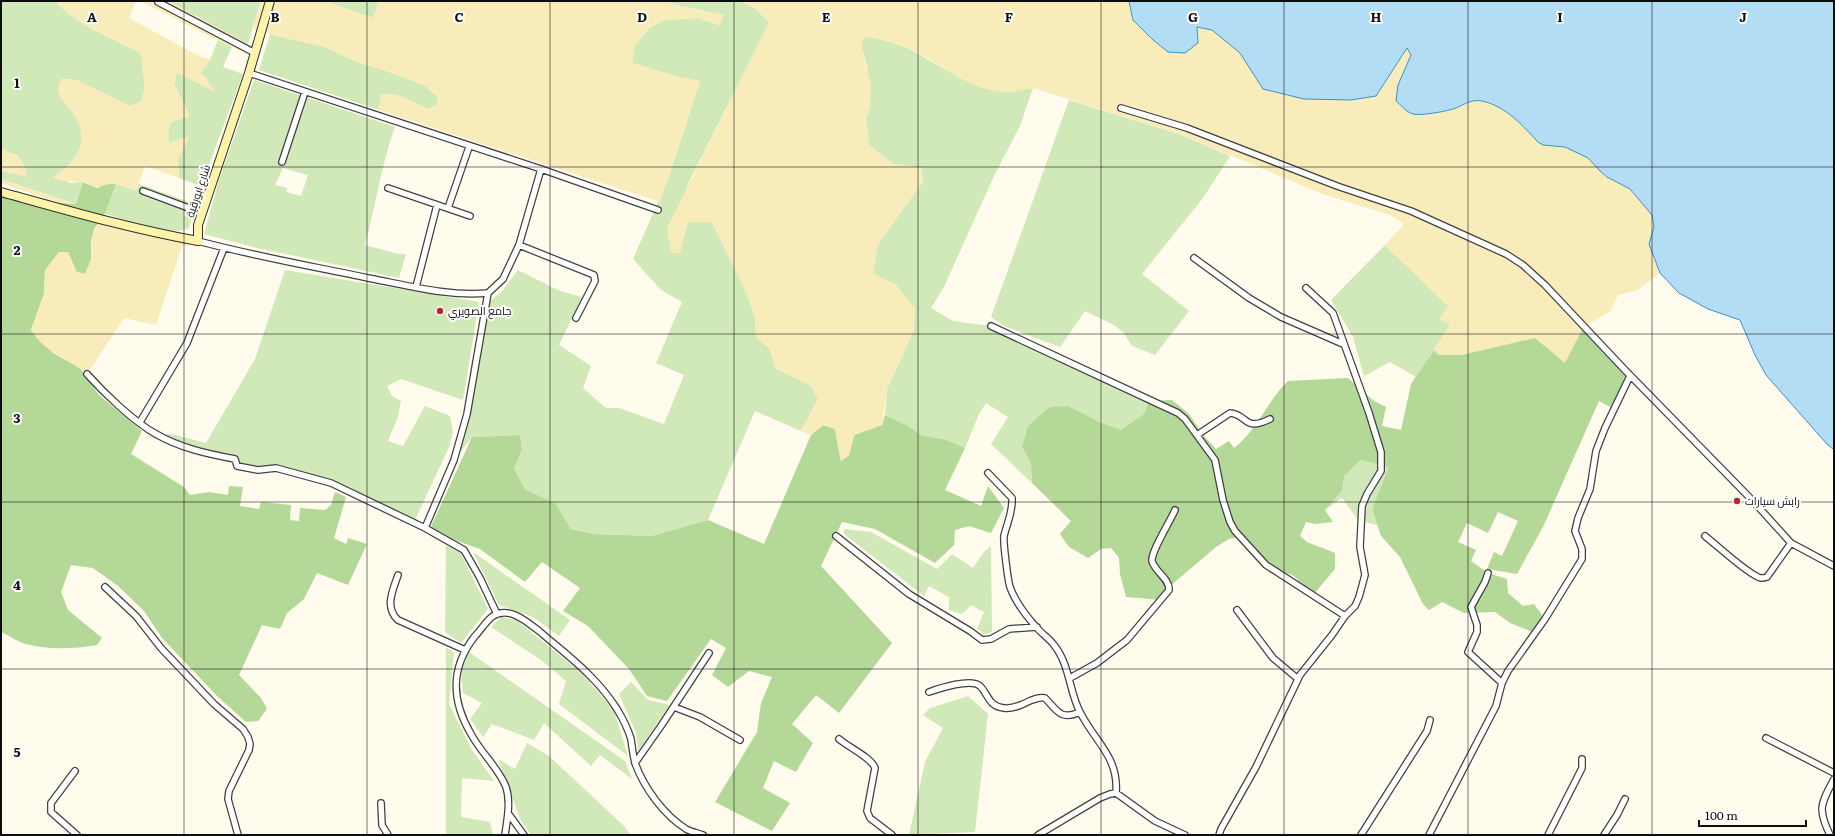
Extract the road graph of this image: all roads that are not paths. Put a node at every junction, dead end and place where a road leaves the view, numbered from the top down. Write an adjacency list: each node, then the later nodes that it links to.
1 (270, 1): 3 (main road, شارع ابورقية)
2 (158, 2): 3 (street)
3 (255, 53): 4 (main road, شارع ابورقية)
4 (249, 73): 5 (street); 16 (main road, شارع ابورقية)
5 (306, 92): 7 (street); 8 (street)
6 (1121, 108): 29 (street)
7 (469, 147): 9 (street); 14 (street)
8 (282, 162)
9 (541, 169): 15 (street); 19 (street)
10 (388, 188): 13 (street)
11 (143, 191): 16 (street)
12 (1, 192): 18 (main road)
13 (437, 205): 14 (street); 22 (street)
14 (448, 208): 17 (street)
15 (658, 210)
16 (202, 213): 18 (main road, شارع ابورقية)
17 (470, 216)
18 (198, 241): 20 (street)
19 (518, 245): 24 (street); 25 (street)
20 (224, 248): 22 (street); 31 (street)
21 (1194, 258): 27 (street)
22 (416, 287): 24 (street)
23 (1306, 288): 27 (street)
24 (488, 293): 35 (street)
25 (576, 318)
26 (992, 326): 32 (street)
27 (1343, 344): 45 (street)
28 (87, 374): 31 (street)
29 (1630, 376): 38 (street); 51 (street)
30 (1270, 419): 32 (street)
31 (140, 422): 35 (street)
32 (1197, 435): 45 (street)
33 (988, 473): 46 (street)
34 (1175, 510): 49 (street)
35 (424, 528): 44 (street)
36 (836, 536): 46 (street)
37 (1706, 536): 38 (street)
38 (1791, 543): 39 (street)
39 (1834, 566)
40 (1488, 573): 51 (street)
41 (398, 575): 47 (street)
42 (105, 587): 69 (street)
43 (1237, 610): 50 (street)
44 (497, 614): 47 (street); 60 (street)
45 (1345, 616): 50 (street)
46 (1037, 627): 49 (street)
47 (465, 650): 67 (street)
48 (709, 653): 53 (street)
49 (1070, 678): 54 (street)
50 (1298, 679): 77 (street)
51 (1502, 683): 79 (street)
52 (929, 692): 54 (street)
53 (674, 707): 58 (street); 60 (street)
54 (1080, 712): 64 (street)
55 (1430, 720): 78 (street)
56 (1766, 738): 62 (street)
57 (840, 739): 74 (street)
58 (740, 740)
59 (1582, 759): 80 (street)
60 (635, 762): 73 (street)
61 (75, 771): 68 (street)
62 (1834, 773)
63 (1834, 779): 82 (street)
64 (1116, 794): 75 (street); 76 (street)
65 (1625, 799): 81 (street)
66 (381, 804): 70 (street)
67 (508, 813): 71 (street); 72 (street)
68 (77, 835)
69 (238, 835)
70 (388, 835)
71 (505, 835)
72 (524, 835)
73 (703, 835)
74 (892, 835)
75 (1038, 835)
76 (1185, 835)
77 (1219, 835)
78 (1361, 835)
79 (1430, 835)
80 (1548, 835)
81 (1604, 835)
82 (1830, 835)

